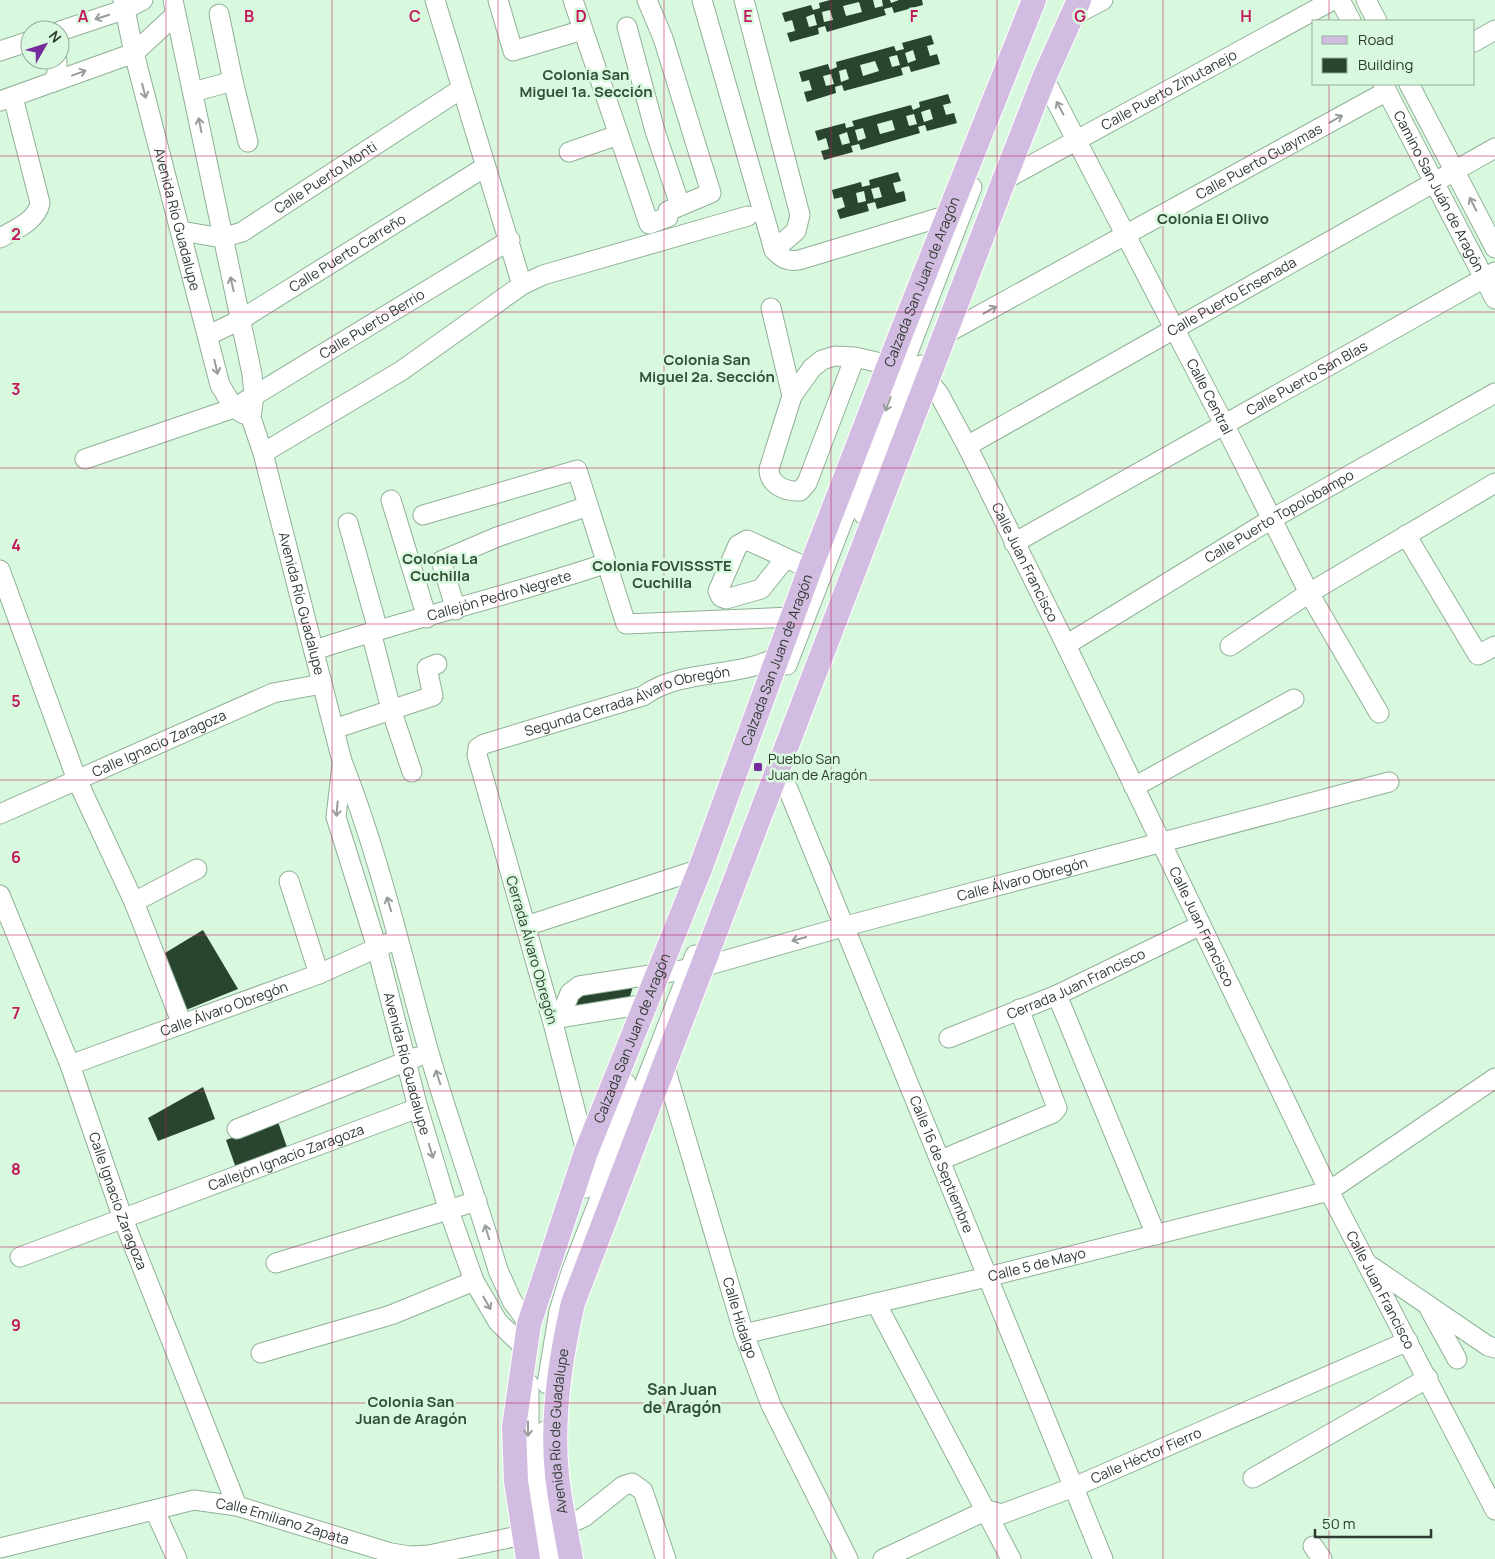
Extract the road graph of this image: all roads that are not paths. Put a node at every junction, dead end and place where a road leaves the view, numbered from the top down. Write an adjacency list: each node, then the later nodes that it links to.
1 (143, 0): 14 (street)
2 (435, 0): 33 (street)
3 (498, 0): 22 (street)
4 (573, 0): 22 (street)
5 (647, 0): 46 (street)
6 (702, 0): 55 (street)
7 (744, 0): 55 (street)
8 (1034, 0): 47 (main road, Calzada San Juan de Aragón)
9 (1046, 0): 65 (street)
10 (1103, 0): 15 (street)
11 (1334, 0): 38 (street, Calle Puerto Zihutanejo)
12 (1340, 0): 18 (street)
13 (1366, 0): 19 (street)
14 (125, 5): 20 (street, one-way to 20); 27 (street, Avenida Río Guadalupe)
15 (1073, 5): 29 (main road, Calzada San Juan de Aragón); 65 (street)
16 (174, 8): 27 (street); 35 (street, Avenida Río Guadalupe)
17 (219, 14): 30 (street)
18 (1350, 20)
19 (1376, 20)
20 (70, 27)
21 (627, 27): 46 (street)
22 (583, 30): 37 (street)
23 (1495, 30): 24 (street)
24 (1475, 41)
25 (20, 44): 26 (street)
26 (0, 50)
27 (134, 53): 31 (street, one-way to 27); 49 (street, Avenida Río Guadalupe, one-way to 49)
28 (57, 70): 31 (street)
29 (1044, 78): 38 (street, Calle Central, one-way to 29); 44 (main road, Calzada San Juan de Aragón)
30 (233, 81): 35 (street); 39 (street)
31 (53, 82): 36 (street)
32 (1410, 85): 43 (street, Camino San Juán de Aragón)
33 (461, 88): 42 (street); 52 (street, Calle Puerto Monti)
34 (1385, 88): 45 (street, Camino San Juán de Aragón); 51 (street, Calle Puerto Guaymas, one-way to 34)
35 (194, 92): 52 (street, Avenida Río Guadalupe, one-way to 35)
36 (7, 99): 50 (street)
37 (618, 134): 41 (street); 46 (street)
38 (1076, 139): 44 (street, Calle Puerto Zihutanejo); 51 (street, Calle Central)
39 (248, 142)
40 (1495, 148): 43 (street, Calle Puerto Ensenada)
41 (569, 152)
42 (485, 167): 53 (street); 60 (street, Calle Puerto Carreño)
43 (1456, 170): 45 (street, Calle Puerto Ensenada); 54 (street, Camino San Juán de Aragón, one-way to 43)
44 (1004, 180): 62 (main road, Calzada San Juan de Aragón)
45 (1435, 182): 56 (street, Camino San Juán de Aragón); 61 (street, Calle Puerto Ensenada)
46 (680, 205)
47 (948, 215): 55 (street); 65 (main road, Calzada San Juan de Aragón)
48 (748, 216): 57 (street)
49 (181, 231): 52 (street, Calle Puerto Monti); 63 (street, Avenida Río Guadalupe)
50 (5, 235)
51 (1125, 236): 61 (street, Calle Central); 62 (street, Calle Puerto Guaymas, one-way to 51)
52 (222, 238): 60 (street, Avenida Río Guadalupe, one-way to 52)
53 (510, 240): 57 (street); 67 (street, Calle Puerto Berrio)
54 (1495, 248)
55 (774, 250)
56 (1489, 275): 58 (street, Camino San Juán de Aragón); 71 (street, Calle Puerto San Blas)
57 (522, 285): 73 (street)
58 (1495, 300)
59 (771, 308): 68 (street)
60 (240, 320): 63 (street, Calle Puerto Carreño); 67 (street, Avenida Río Guadalupe)
61 (1173, 330): 71 (street, Calle Central); 72 (street, Calle Puerto Ensenada)
62 (947, 333): 65 (main road, Calzada San Juan de Aragón)
63 (209, 336): 69 (street, Avenida Río Guadalupe, one-way to 69)
64 (855, 357): 65 (street); 68 (street); 68 (street)
65 (909, 372): 72 (street, Calle Juan Francisco); 85 (main road, Calzada San Juan de Aragón, one-way to 85); 105 (main road, Calzada San Juan de Aragón); 122 (street)
66 (1495, 393): 79 (street, Calle Puerto Topolobampo)
67 (254, 395): 69 (street, Calle Puerto Berrio); 70 (street, Avenida Río Guadalupe)
68 (792, 396)
69 (234, 408): 70 (street, Avenida Río Guadalupe); 74 (street, Calle Puerto Berrio)
70 (251, 418): 73 (street, Avenida Río Guadalupe)
71 (1224, 424): 79 (street, Calle Central); 82 (street, Calle Puerto San Blas)
72 (967, 446): 82 (street, Calle Juan Francisco)
73 (262, 453): 95 (street, Avenida Río Guadalupe)
74 (85, 459)
75 (1495, 483): 81 (street)
76 (391, 500): 90 (street)
77 (588, 506): 78 (street); 84 (street); 88 (street)
78 (424, 515)
79 (1270, 520): 87 (street, Calle Central); 92 (street, Calle Puerto Topolobampo)
80 (348, 523): 91 (street)
81 (1406, 535): 87 (street); 94 (street)
82 (1014, 543): 92 (street, Calle Juan Francisco)
83 (785, 558): 85 (street)
84 (607, 563): 88 (street, Callejón Pedro Negrete); 89 (street)
85 (810, 569): 89 (main road, Calzada San Juan de Aragón)
86 (0, 570): 107 (street)
87 (1309, 593): 93 (street); 101 (street, Calle Central)
88 (456, 610): 90 (street, Callejón Pedro Negrete)
89 (793, 617): 96 (main road, Calzada San Juan de Aragón)
90 (427, 618): 91 (street, Callejón Pedro Negrete)
91 (374, 631): 95 (street, Callejón Pedro Negrete); 100 (street)
92 (1066, 645): 109 (street, Calle Juan Francisco)
93 (1230, 646)
94 (1495, 646)
95 (315, 650): 98 (street, Avenida Río Guadalupe)
96 (777, 657): 103 (street, Segunda Cerrada Álvaro Obregón); 113 (main road, Calzada San Juan de Aragón)
97 (437, 664): 100 (street)
98 (322, 684): 102 (street, Avenida Río Guadalupe); 107 (street, Calle Ignacio Zaragoza)
99 (1294, 699): 109 (street)
100 (391, 709): 102 (street); 106 (street)
101 (1379, 713)
102 (334, 729): 104 (street, Avenida Río Guadalupe)
103 (478, 748): 118 (street, Cerrada Álvaro Obregón)
104 (342, 761): 120 (street, Avenida Río Guadalupe, one-way to 104); 121 (street, Avenida Río Guadalupe, one-way to 121)
105 (776, 770): 119 (street, Calle 16 de Septiembre); 122 (main road, Calzada San Juan de Aragón)
106 (412, 772)
107 (77, 780): 110 (street, Calle Ignacio Zaragoza); 116 (street)
108 (1389, 782): 111 (street, Calle Álvaro Obregón)
109 (1134, 787): 111 (street, Calle Juan Francisco)
110 (0, 814)
111 (1161, 842): 117 (street, Calle Juan Francisco); 119 (street, Calle Álvaro Obregón)
112 (197, 869): 116 (street)
113 (700, 869): 118 (street); 122 (main road, Calzada San Juan de Aragón)
114 (288, 881): 123 (street)
115 (0, 896): 133 (street, Calle Ignacio Zaragoza)
116 (134, 902): 128 (street)
117 (1201, 925): 124 (street, Cerrada Juan Francisco); 139 (street, Calle Juan Francisco)
118 (526, 926): 127 (street, Cerrada Álvaro Obregón)
119 (846, 926): 122 (street, Calle Álvaro Obregón, one-way to 122); 138 (street, Calle 16 de Septiembre)
120 (400, 938): 121 (street, Calle Álvaro Obregón); 130 (street, Avenida Río Guadalupe)
121 (377, 948): 123 (street, Calle Álvaro Obregón); 131 (street, Avenida Río Guadalupe)
122 (679, 971): 125 (main road, Calzada San Juan de Aragón); 127 (street, Calle Álvaro Obregón); 132 (main road, Calzada San Juan de Aragón); 166 (street)
123 (319, 974): 128 (street, Calle Álvaro Obregón)
124 (1057, 995): 126 (street, Cerrada Juan Francisco); 143 (street)
125 (645, 1004): 127 (street); 137 (main road, Calzada San Juan de Aragón)
126 (1019, 1009): 129 (street, Cerrada Juan Francisco); 138 (street)
127 (557, 1021): 137 (street, Cerrada Álvaro Obregón)
128 (182, 1024): 133 (street, Calle Álvaro Obregón)
129 (949, 1038)
130 (429, 1050): 131 (street); 140 (street, Avenida Río Guadalupe, one-way to 130)
131 (406, 1062): 135 (street, Avenida Río Guadalupe); 136 (street)
132 (664, 1064): 149 (main road, Calzada San Juan de Aragón); 153 (street, Calle Hidalgo)
133 (70, 1065): 142 (street, Calle Ignacio Zaragoza)
134 (1495, 1078): 139 (street, Calle 5 de Mayo)
135 (418, 1108): 141 (street, Avenida Río Guadalupe, one-way to 141); 142 (street, Callejón Ignacio Zaragoza)
136 (237, 1129)
137 (586, 1152): 152 (main road, Calzada San Juan de Aragón)
138 (941, 1160): 147 (street, Calle 16 de Septiembre)
139 (1329, 1191): 143 (street, Calle 5 de Mayo); 146 (street, Calle Juan Francisco)
140 (478, 1201): 141 (street); 152 (street, Avenida Río Guadalupe, one-way to 140)
141 (448, 1208): 145 (street); 148 (street, Avenida Río Guadalupe)
142 (123, 1219): 144 (street, Callejón Ignacio Zaragoza); 162 (street, Calle Ignacio Zaragoza)
143 (1156, 1235): 147 (street, Calle 5 de Mayo)
144 (20, 1257)
145 (276, 1263)
146 (1369, 1265): 151 (street); 154 (street, Calle Juan Francisco)
147 (987, 1277): 150 (street, Calle 5 de Mayo); 161 (street, Calle 16 de Septiembre)
148 (474, 1281): 155 (street, Avenida Río Guadalupe, one-way to 155); 157 (street)
149 (573, 1303): 166 (main road, Avenida Río de Guadalupe)
150 (876, 1303): 153 (street, Calle 5 de Mayo); 163 (street)
151 (1428, 1307): 156 (street); 158 (street)
152 (529, 1324): 155 (main road, Avenida Río de Guadalupe)
153 (744, 1334): 174 (street, Calle Hidalgo)
154 (1408, 1341): 159 (street, Calle Juan Francisco); 161 (street, Calle Héctor Fierro)
155 (525, 1348): 166 (main road, Avenida Río de Guadalupe, one-way to 166)
156 (1495, 1348)
157 (261, 1353)
158 (1457, 1359)
159 (1428, 1378): 160 (street); 164 (street, Calle Juan Francisco)
160 (1253, 1478)
161 (1074, 1487): 163 (street, Calle Héctor Fierro); 177 (street, Calle 16 de Septiembre)
162 (237, 1506): 165 (street, Calle Emiliano Zapata); 166 (street, Calle Emiliano Zapata)
163 (987, 1510): 175 (street, Calle Héctor Fierro); 176 (street)
164 (1495, 1510)
165 (155, 1511): 167 (street, Calle Emiliano Zapata); 168 (street)
166 (544, 1531): 169 (main road, Avenida Río de Guadalupe); 170 (street); 171 (street); 172 (main road, Avenida Río de Guadalupe); 173 (street, Calle Emiliano Zapata)
167 (0, 1548)
168 (177, 1559)
169 (528, 1559)
170 (542, 1559)
171 (558, 1559)
172 (571, 1559)
173 (666, 1559)
174 (848, 1559)
175 (883, 1559)
176 (1011, 1559)
177 (1103, 1559)

